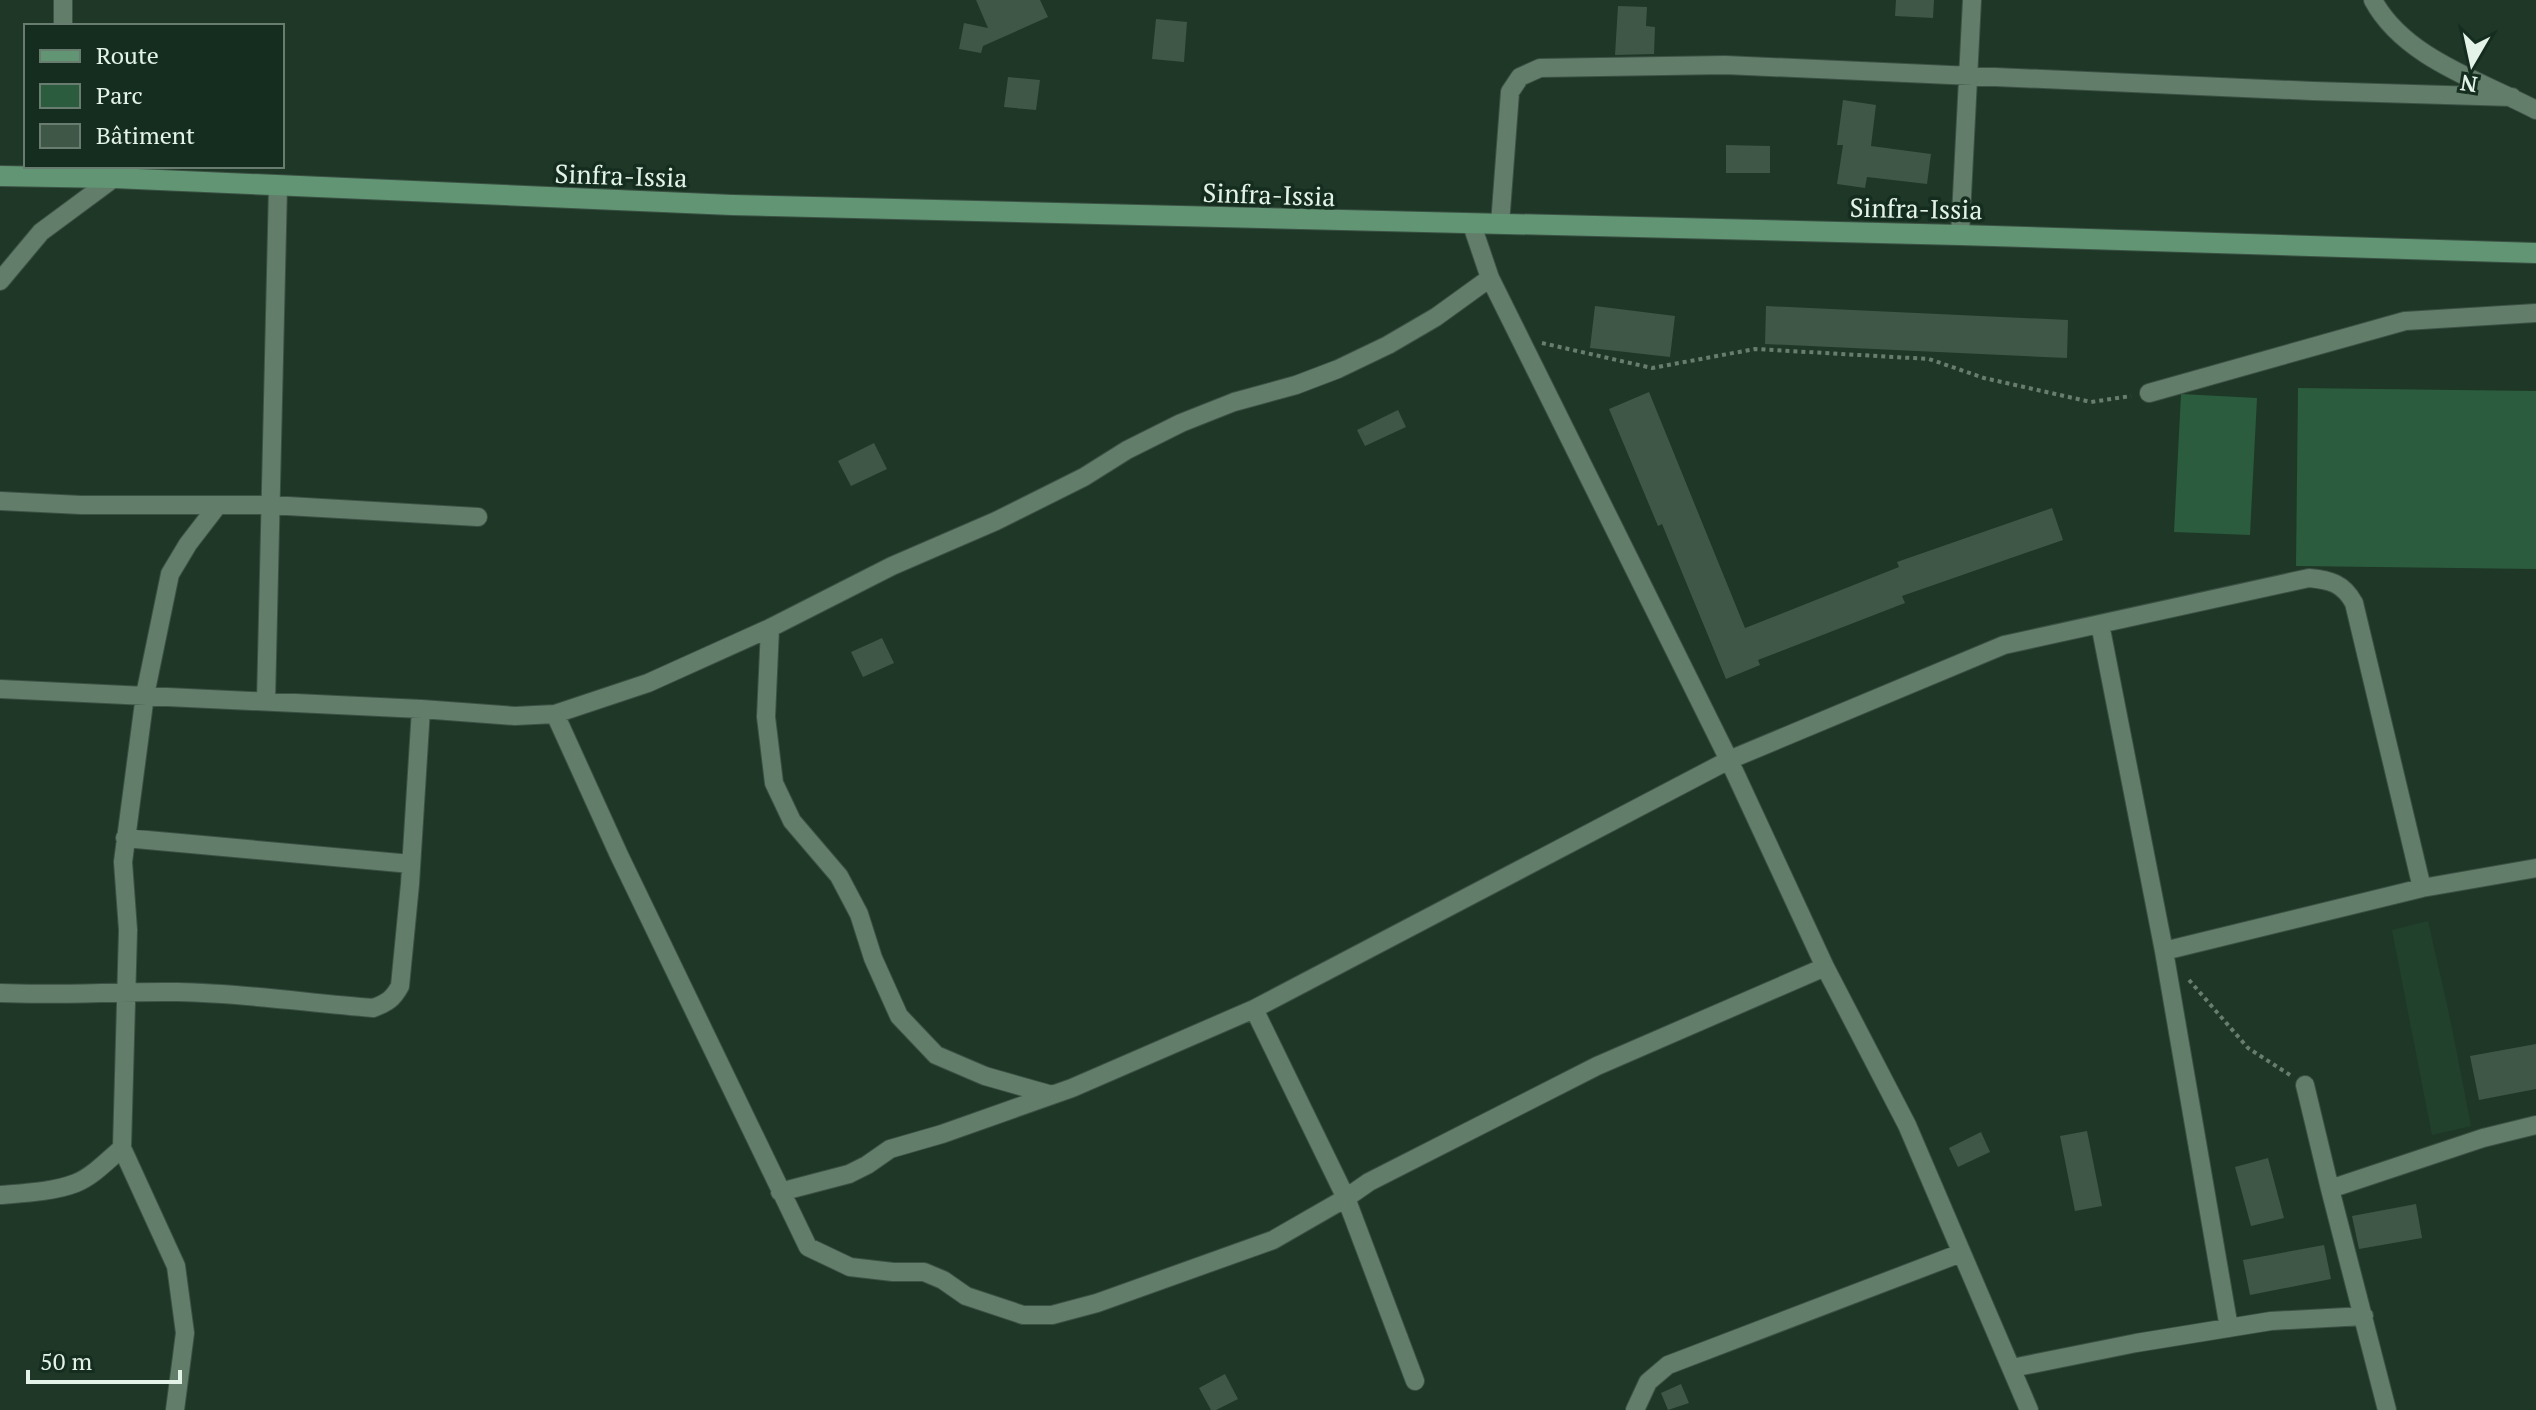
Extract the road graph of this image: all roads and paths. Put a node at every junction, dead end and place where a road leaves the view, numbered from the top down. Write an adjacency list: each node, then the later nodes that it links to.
1 (63, 0): 4 (street)
2 (1972, 0): 5 (street)
3 (2373, 0): 6 (street)
4 (63, 24)
5 (1966, 74): 6 (street); 12 (street); 14 (street)
6 (2512, 97): 7 (street)
7 (2536, 110)
8 (60, 172): 9 (main road, Sinfra-Issia); 10 (main road, Sinfra-Issia)
9 (0, 176)
10 (114, 178): 11 (main road, Sinfra-Issia); 17 (street)
11 (278, 186): 13 (main road, Sinfra-Issia); 23 (street)
12 (1500, 224): 13 (main road, Sinfra-Issia); 14 (main road, Sinfra-Issia)
13 (1472, 225): 16 (street)
14 (1960, 235): 15 (main road, Sinfra-Issia)
15 (2536, 253)
16 (1490, 278): 19 (street); 26 (street)
17 (0, 281)
18 (2536, 313): 20 (street)
19 (1521, 338): 20 (path); 32 (street)
20 (2149, 393)
21 (0, 501): 22 (street)
22 (218, 505): 23 (street); 28 (street)
23 (270, 505): 24 (street); 29 (street)
24 (478, 517)
25 (2100, 624): 32 (street); 36 (street); 37 (street)
26 (770, 628): 31 (street); 43 (street)
27 (0, 689): 28 (street)
28 (145, 695): 29 (street); 33 (street)
29 (266, 701): 30 (street)
30 (421, 709): 31 (street); 34 (street)
31 (555, 714): 47 (street)
32 (1729, 760): 38 (street); 41 (street)
33 (125, 838): 34 (street); 40 (street)
34 (411, 864): 40 (street)
35 (2536, 868): 36 (street)
36 (2422, 888): 37 (street)
37 (2164, 951): 42 (path); 52 (street)
38 (1825, 967): 49 (street); 50 (street)
39 (0, 993): 40 (street)
40 (125, 993): 45 (street)
41 (1254, 1009): 43 (street); 49 (street)
42 (2305, 1085): 46 (street)
43 (1052, 1095): 47 (street)
44 (2536, 1125): 46 (street)
45 (122, 1148): 48 (street); 55 (street)
46 (2330, 1189): 51 (street)
47 (780, 1192): 49 (street)
48 (0, 1195)
49 (1346, 1198): 54 (street)
50 (1961, 1253): 53 (street); 56 (street)
51 (2364, 1316): 52 (street); 58 (street)
52 (2229, 1328): 53 (street)
53 (2012, 1368): 57 (street)
54 (1415, 1381)
55 (175, 1410)
56 (1635, 1410)
57 (2029, 1410)
58 (2387, 1410)

